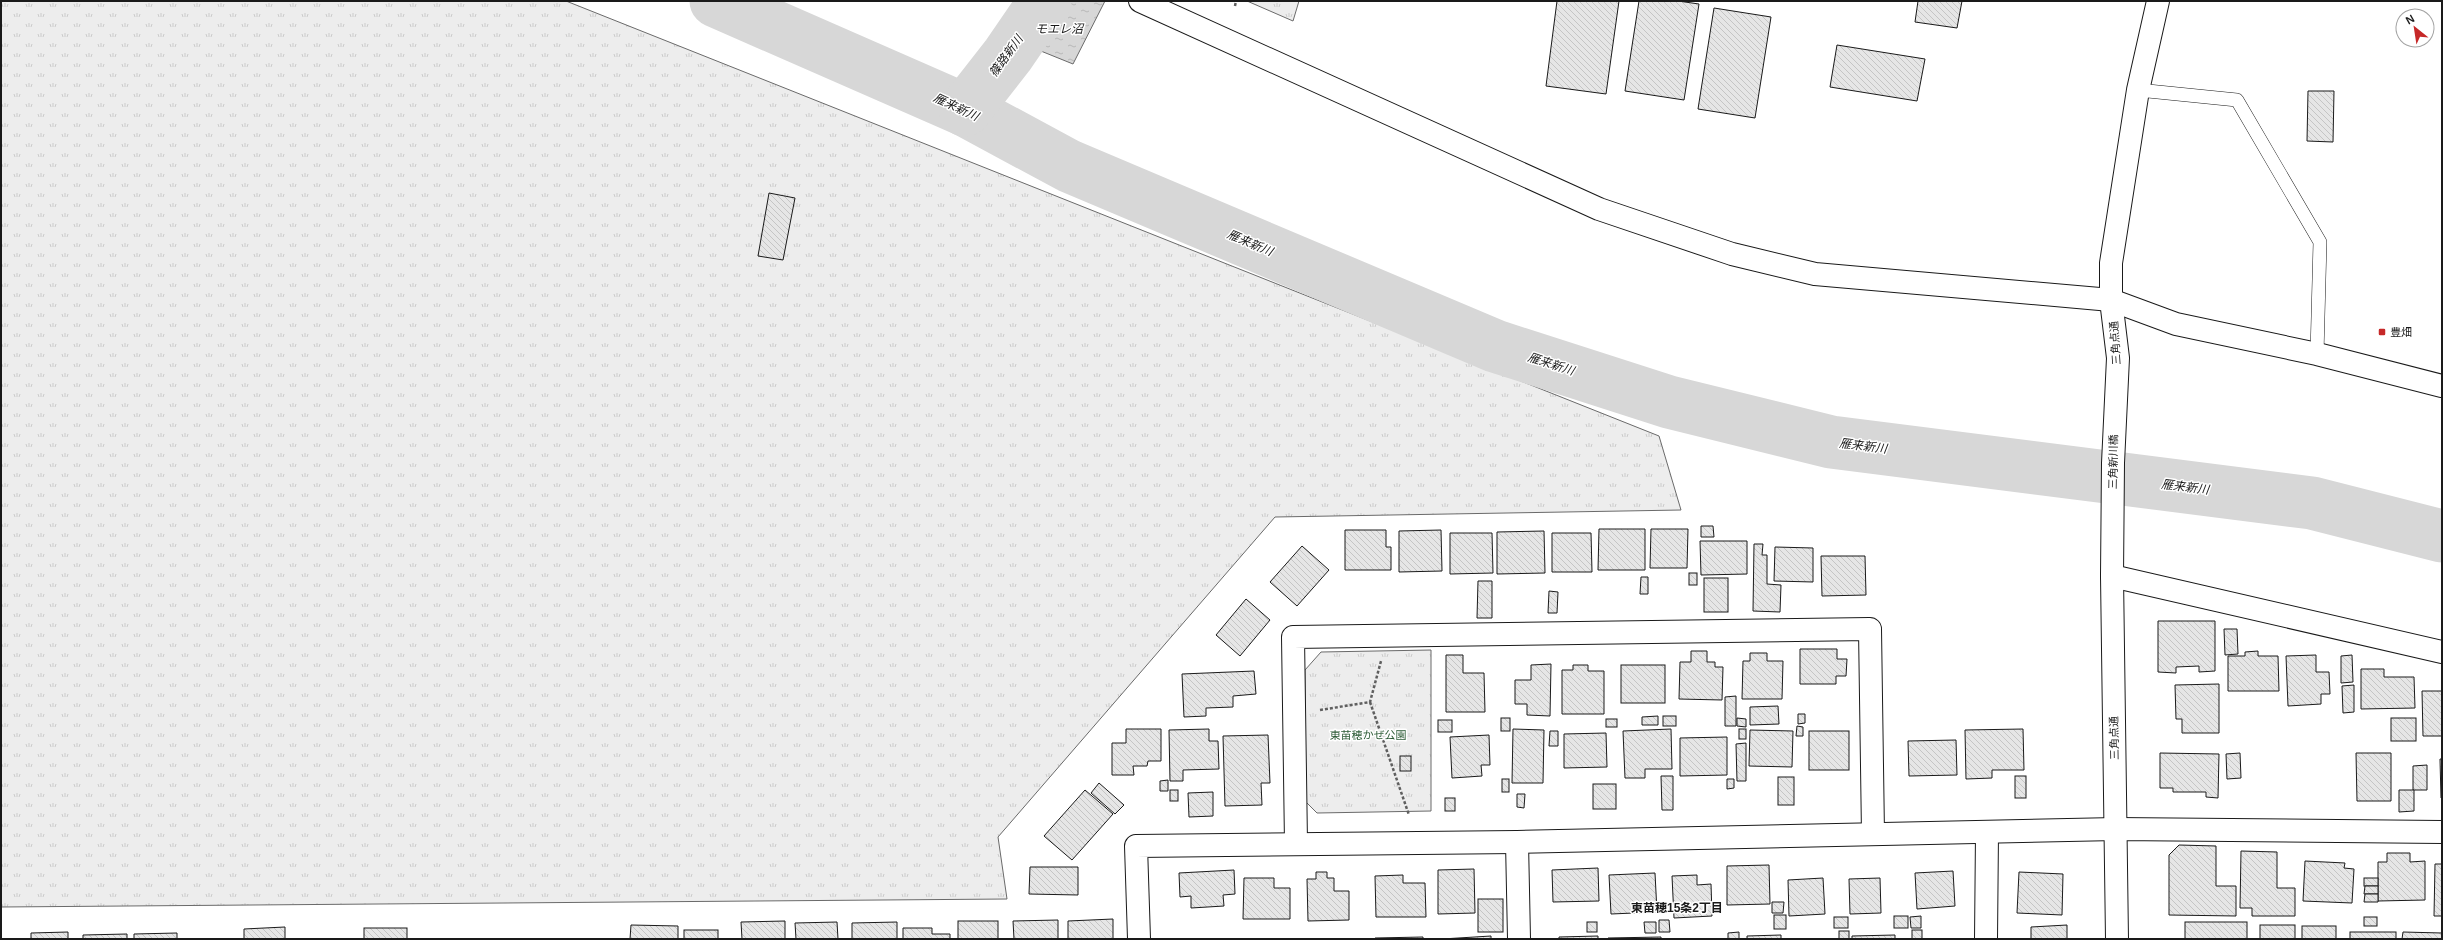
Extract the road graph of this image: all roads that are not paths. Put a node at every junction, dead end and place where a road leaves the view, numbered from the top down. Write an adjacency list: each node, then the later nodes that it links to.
1 (1140, 1): 4 (street)
2 (2158, 1): 3 (street, 三角点通)
3 (2138, 90): 4 (street, 三角点通); 5 (lane)
4 (2111, 300): 5 (street); 7 (street, 三角点通)
5 (2317, 354): 6 (street)
6 (2442, 386)
7 (2116, 387): 8 (street, 三角新川橋)
8 (2112, 537): 9 (street, 三角点通)
9 (2112, 576): 10 (street); 11 (street, 三角点通)
10 (2442, 652)
11 (2116, 829): 12 (street); 13 (street); 20 (street, 三角点通)
12 (2442, 832)
13 (1987, 833): 14 (street); 19 (street)
14 (1873, 834): 15 (street); 16 (street)
15 (1517, 842): 16 (street); 18 (street)
16 (1296, 843): 17 (street)
17 (1139, 939)
18 (1519, 939)
19 (1986, 939)
20 (2117, 939)

